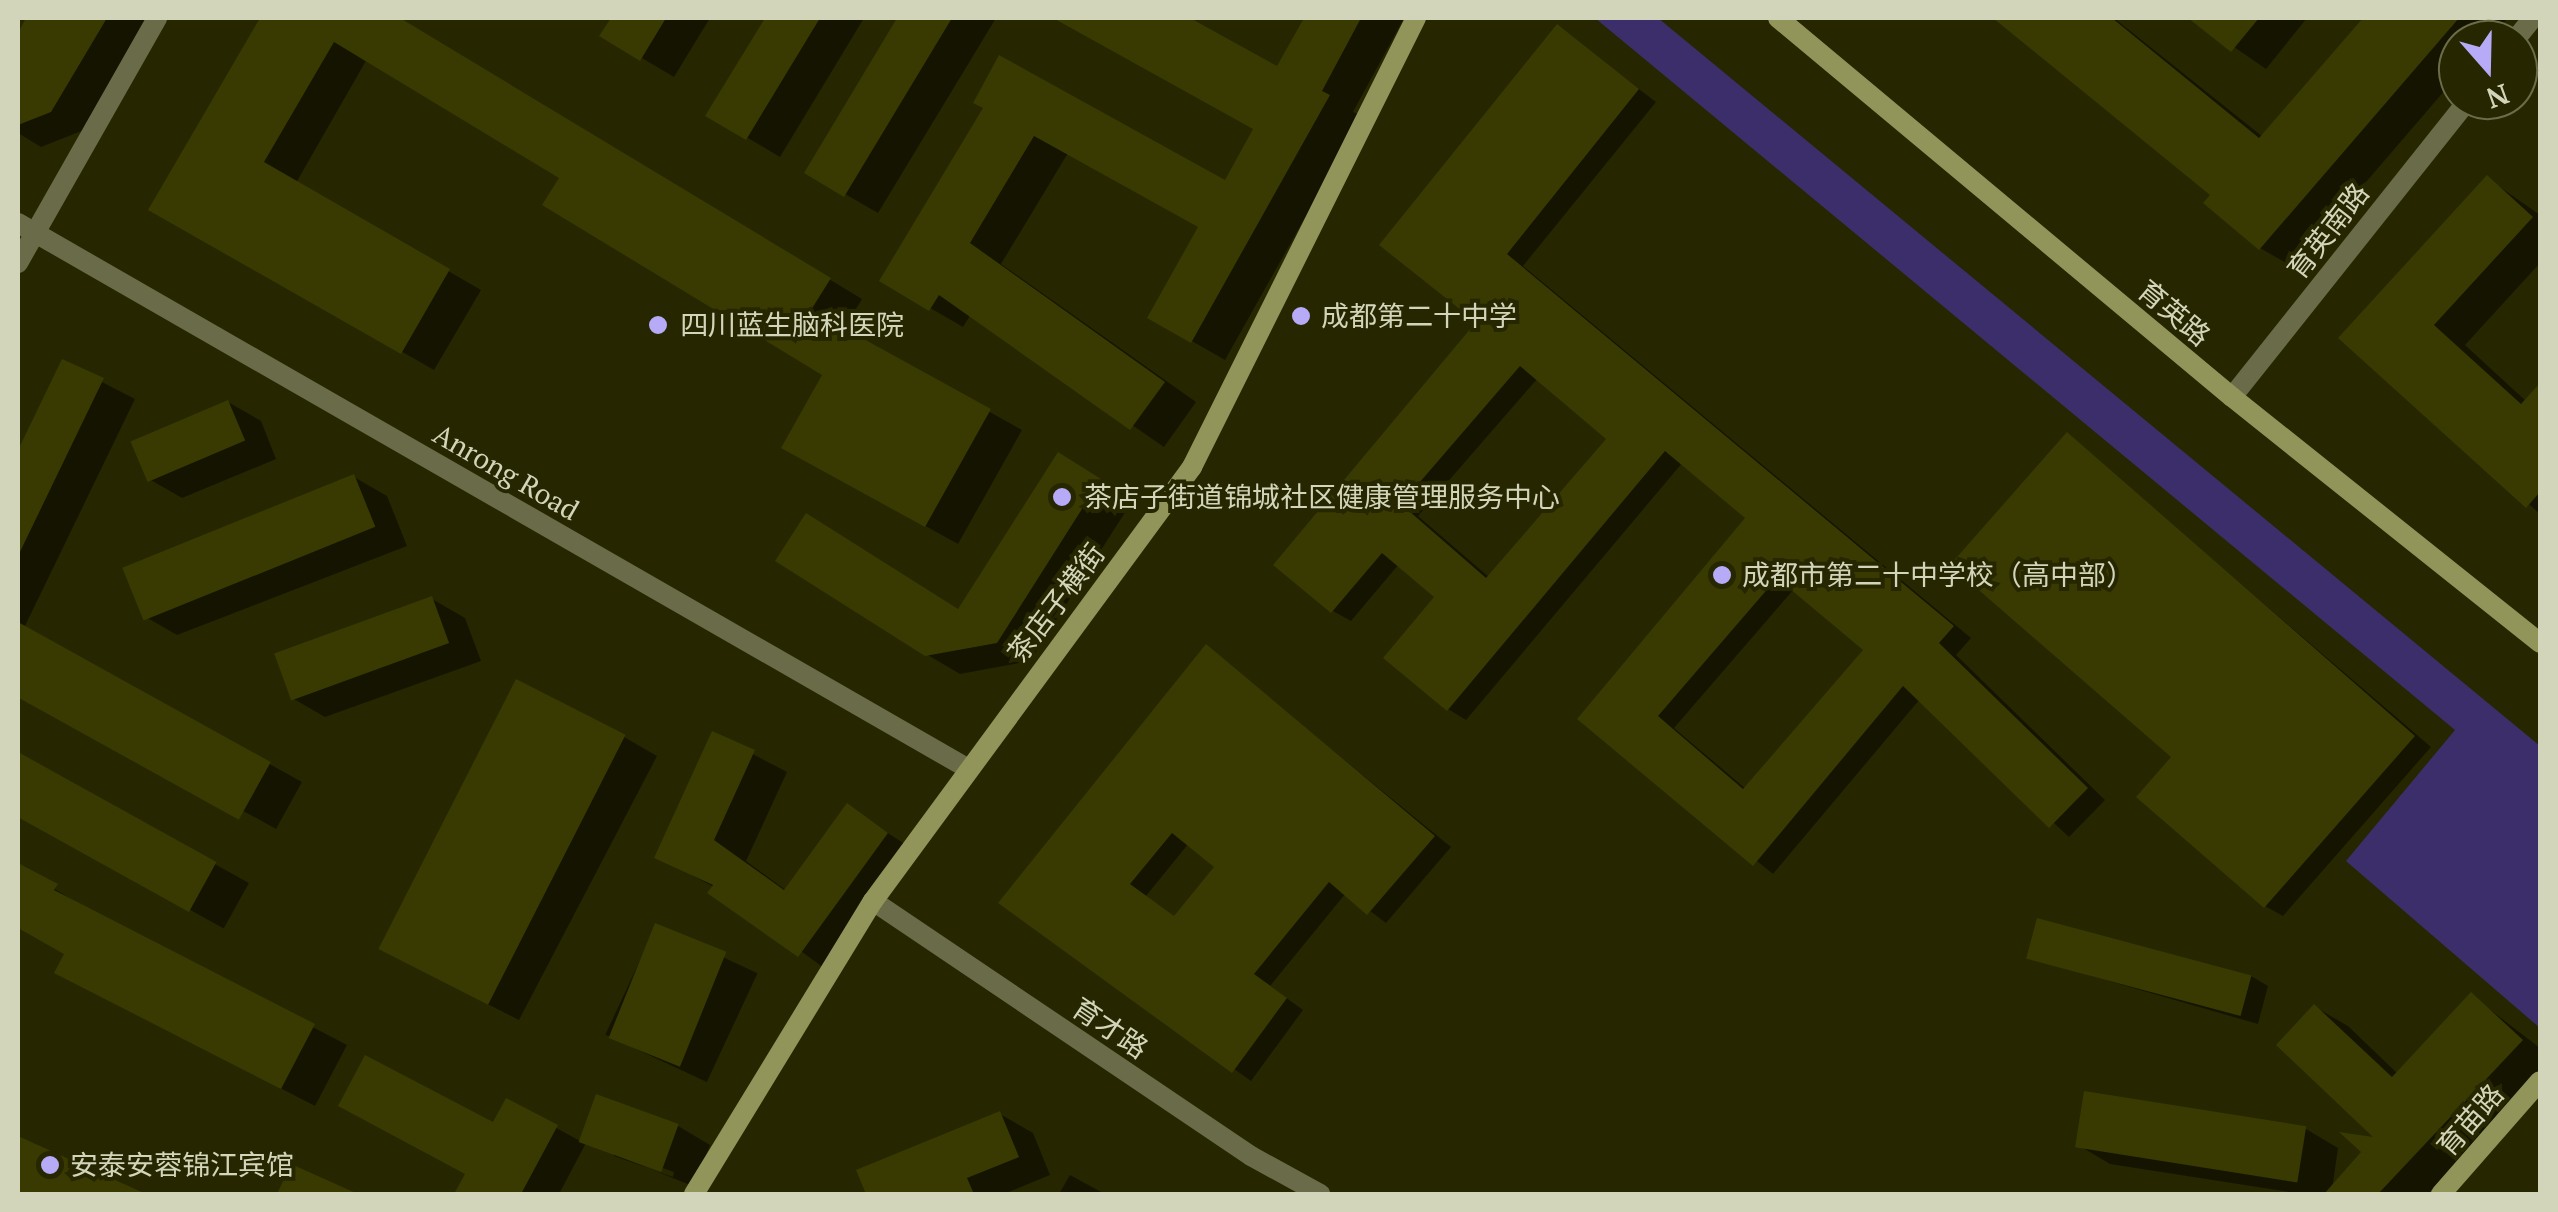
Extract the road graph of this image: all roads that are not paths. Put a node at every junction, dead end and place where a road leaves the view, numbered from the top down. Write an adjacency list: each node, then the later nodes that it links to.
1 (157, 18): 5 (street)
2 (1416, 18): 9 (street, 茶店子横街)
3 (1778, 18): 7 (street, 育英路)
4 (2452, 120): 7 (street, 育英南路)
5 (25, 227): 6 (street); 9 (street, Anrong Road)
6 (18, 263)
7 (2232, 397): 8 (street, 育英路)
8 (2540, 643)
9 (967, 768): 10 (street, 茶店子横街)
10 (873, 901): 12 (street, 茶店子横街); 13 (street, 育才路)
11 (2540, 1082): 14 (street, 育苗路)
12 (694, 1194)
13 (1320, 1194)
14 (2442, 1194)

